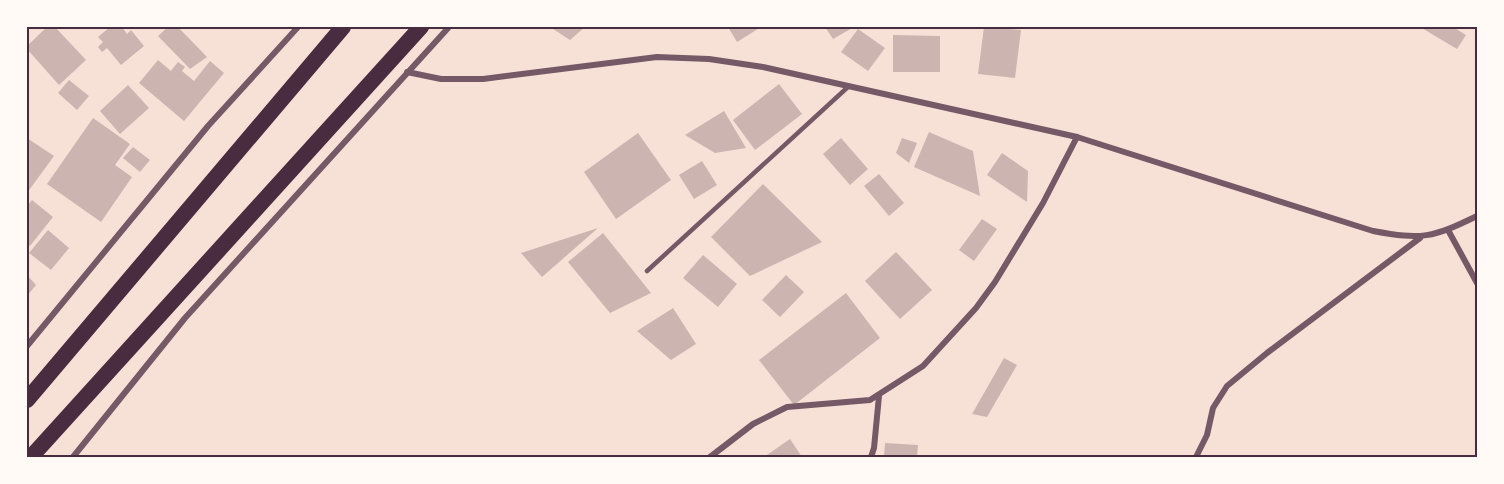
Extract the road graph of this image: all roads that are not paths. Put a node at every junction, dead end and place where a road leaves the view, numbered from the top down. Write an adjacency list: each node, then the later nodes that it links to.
1 (298, 27): 13 (street)
2 (343, 27): 15 (highway)
3 (421, 27): 16 (highway)
4 (449, 27): 5 (street)
5 (407, 72): 6 (street); 17 (street)
6 (849, 86): 7 (street); 11 (lane)
7 (1077, 137): 10 (street); 14 (street)
8 (1477, 216): 9 (street)
9 (1448, 230): 10 (street); 12 (street)
10 (1420, 238): 20 (street)
11 (647, 271)
12 (1477, 284)
13 (27, 345)
14 (879, 396): 18 (street); 19 (street)
15 (27, 400)
16 (31, 457)
17 (73, 457)
18 (710, 457)
19 (870, 457)
20 (1196, 457)

